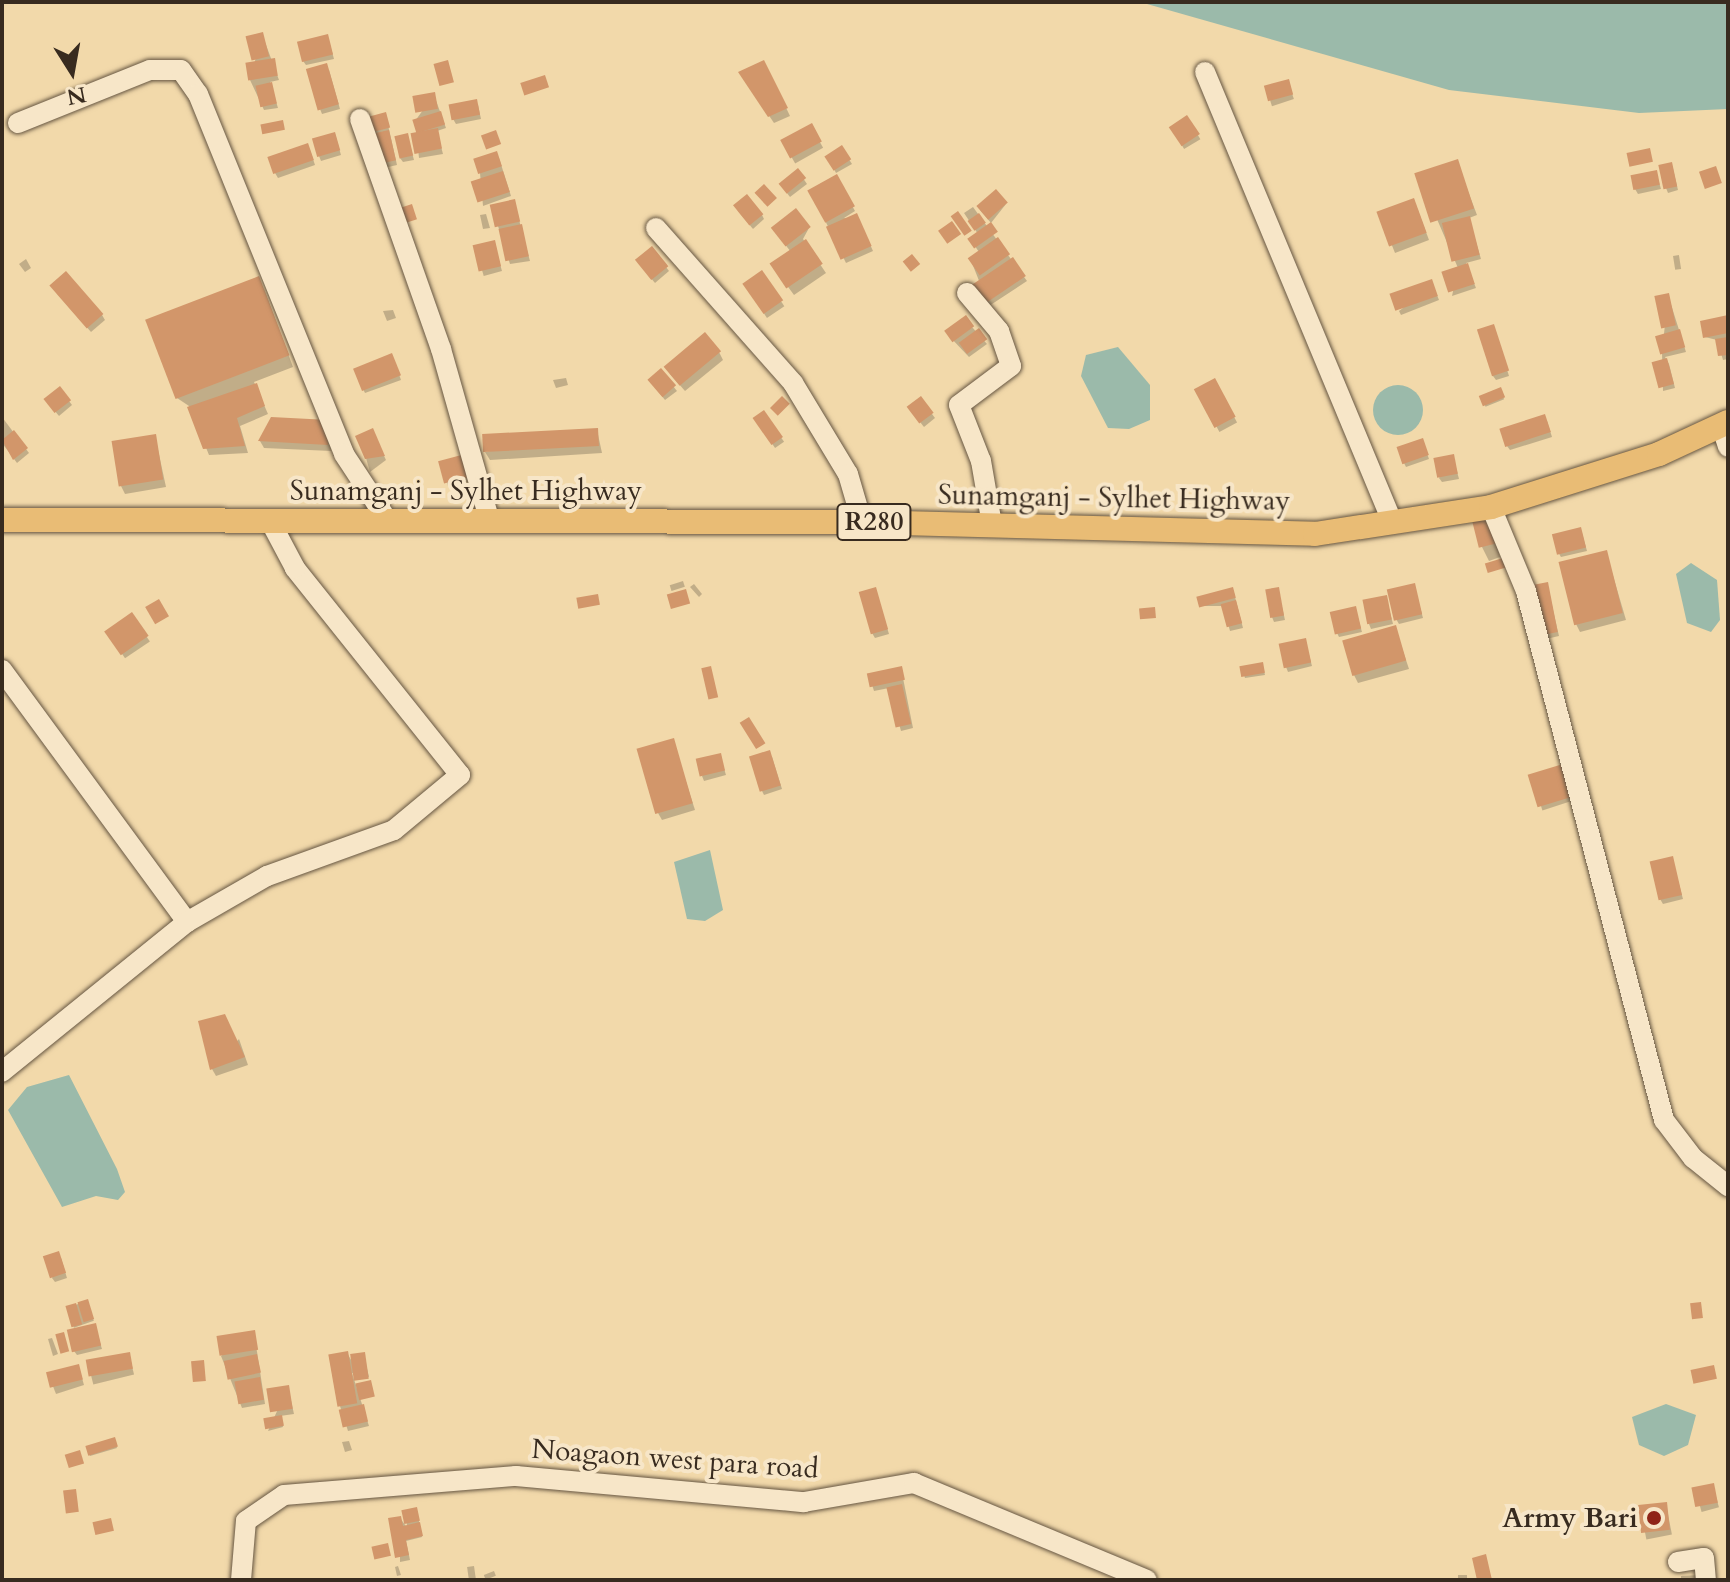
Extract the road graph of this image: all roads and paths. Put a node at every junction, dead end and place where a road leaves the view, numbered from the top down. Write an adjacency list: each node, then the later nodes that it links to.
1 (1205, 72): 13 (street)
2 (360, 119): 11 (street)
3 (18, 123): 10 (street)
4 (656, 228): 12 (street)
5 (967, 293): 14 (street)
6 (1726, 431): 7 (main road, Sunamganj - Sylhet Highway / R280)
7 (1491, 507): 13 (main road, Sunamganj - Sylhet Highway / R280); 18 (street)
8 (2, 520): 9 (main road, Sunamganj - Sylhet Highway / R280)
9 (270, 521): 10 (main road, Sunamganj - Sylhet Highway / R280); 16 (street)
10 (388, 521): 11 (main road, Sunamganj - Sylhet Highway / R280)
11 (490, 522): 12 (main road, Sunamganj - Sylhet Highway / R280)
12 (862, 522): 14 (main road, Sunamganj - Sylhet Highway / R280)
13 (1392, 522): 14 (main road, Sunamganj - Sylhet Highway / R280)
14 (992, 525)
15 (2, 670): 16 (street)
16 (187, 922): 17 (street)
17 (2, 1072)
18 (1728, 1186)
19 (1678, 1562): 22 (street)
20 (241, 1580): 21 (street, Noagaon west para road)
21 (1147, 1580)
22 (1706, 1580)

